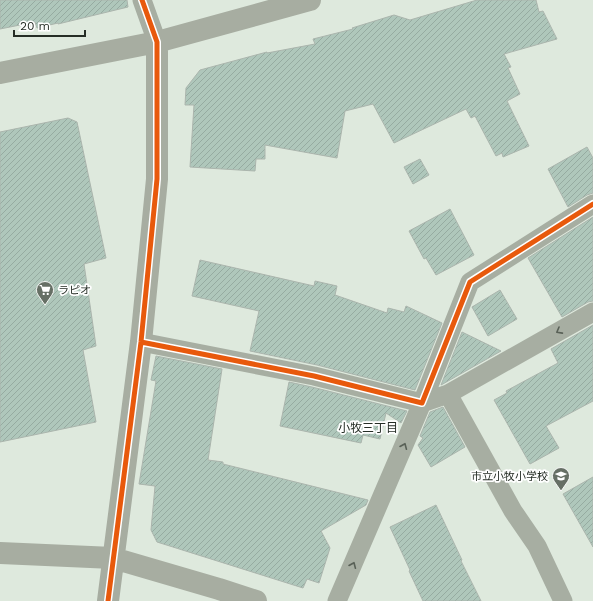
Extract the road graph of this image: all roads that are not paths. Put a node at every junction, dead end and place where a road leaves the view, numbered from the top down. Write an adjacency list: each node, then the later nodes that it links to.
1 (142, 0): 3 (street)
2 (310, 0): 3 (street)
3 (157, 42): 4 (street); 7 (street)
4 (0, 73)
5 (593, 204): 9 (street)
6 (593, 312): 8 (street, one-way to 8)
7 (141, 342): 9 (street); 11 (street)
8 (448, 394): 9 (street); 15 (street)
9 (422, 403): 14 (street, one-way to 9)
10 (0, 553): 11 (street)
11 (113, 558): 12 (street); 13 (street)
12 (108, 601)
13 (256, 601)
14 (337, 601)
15 (563, 601)

